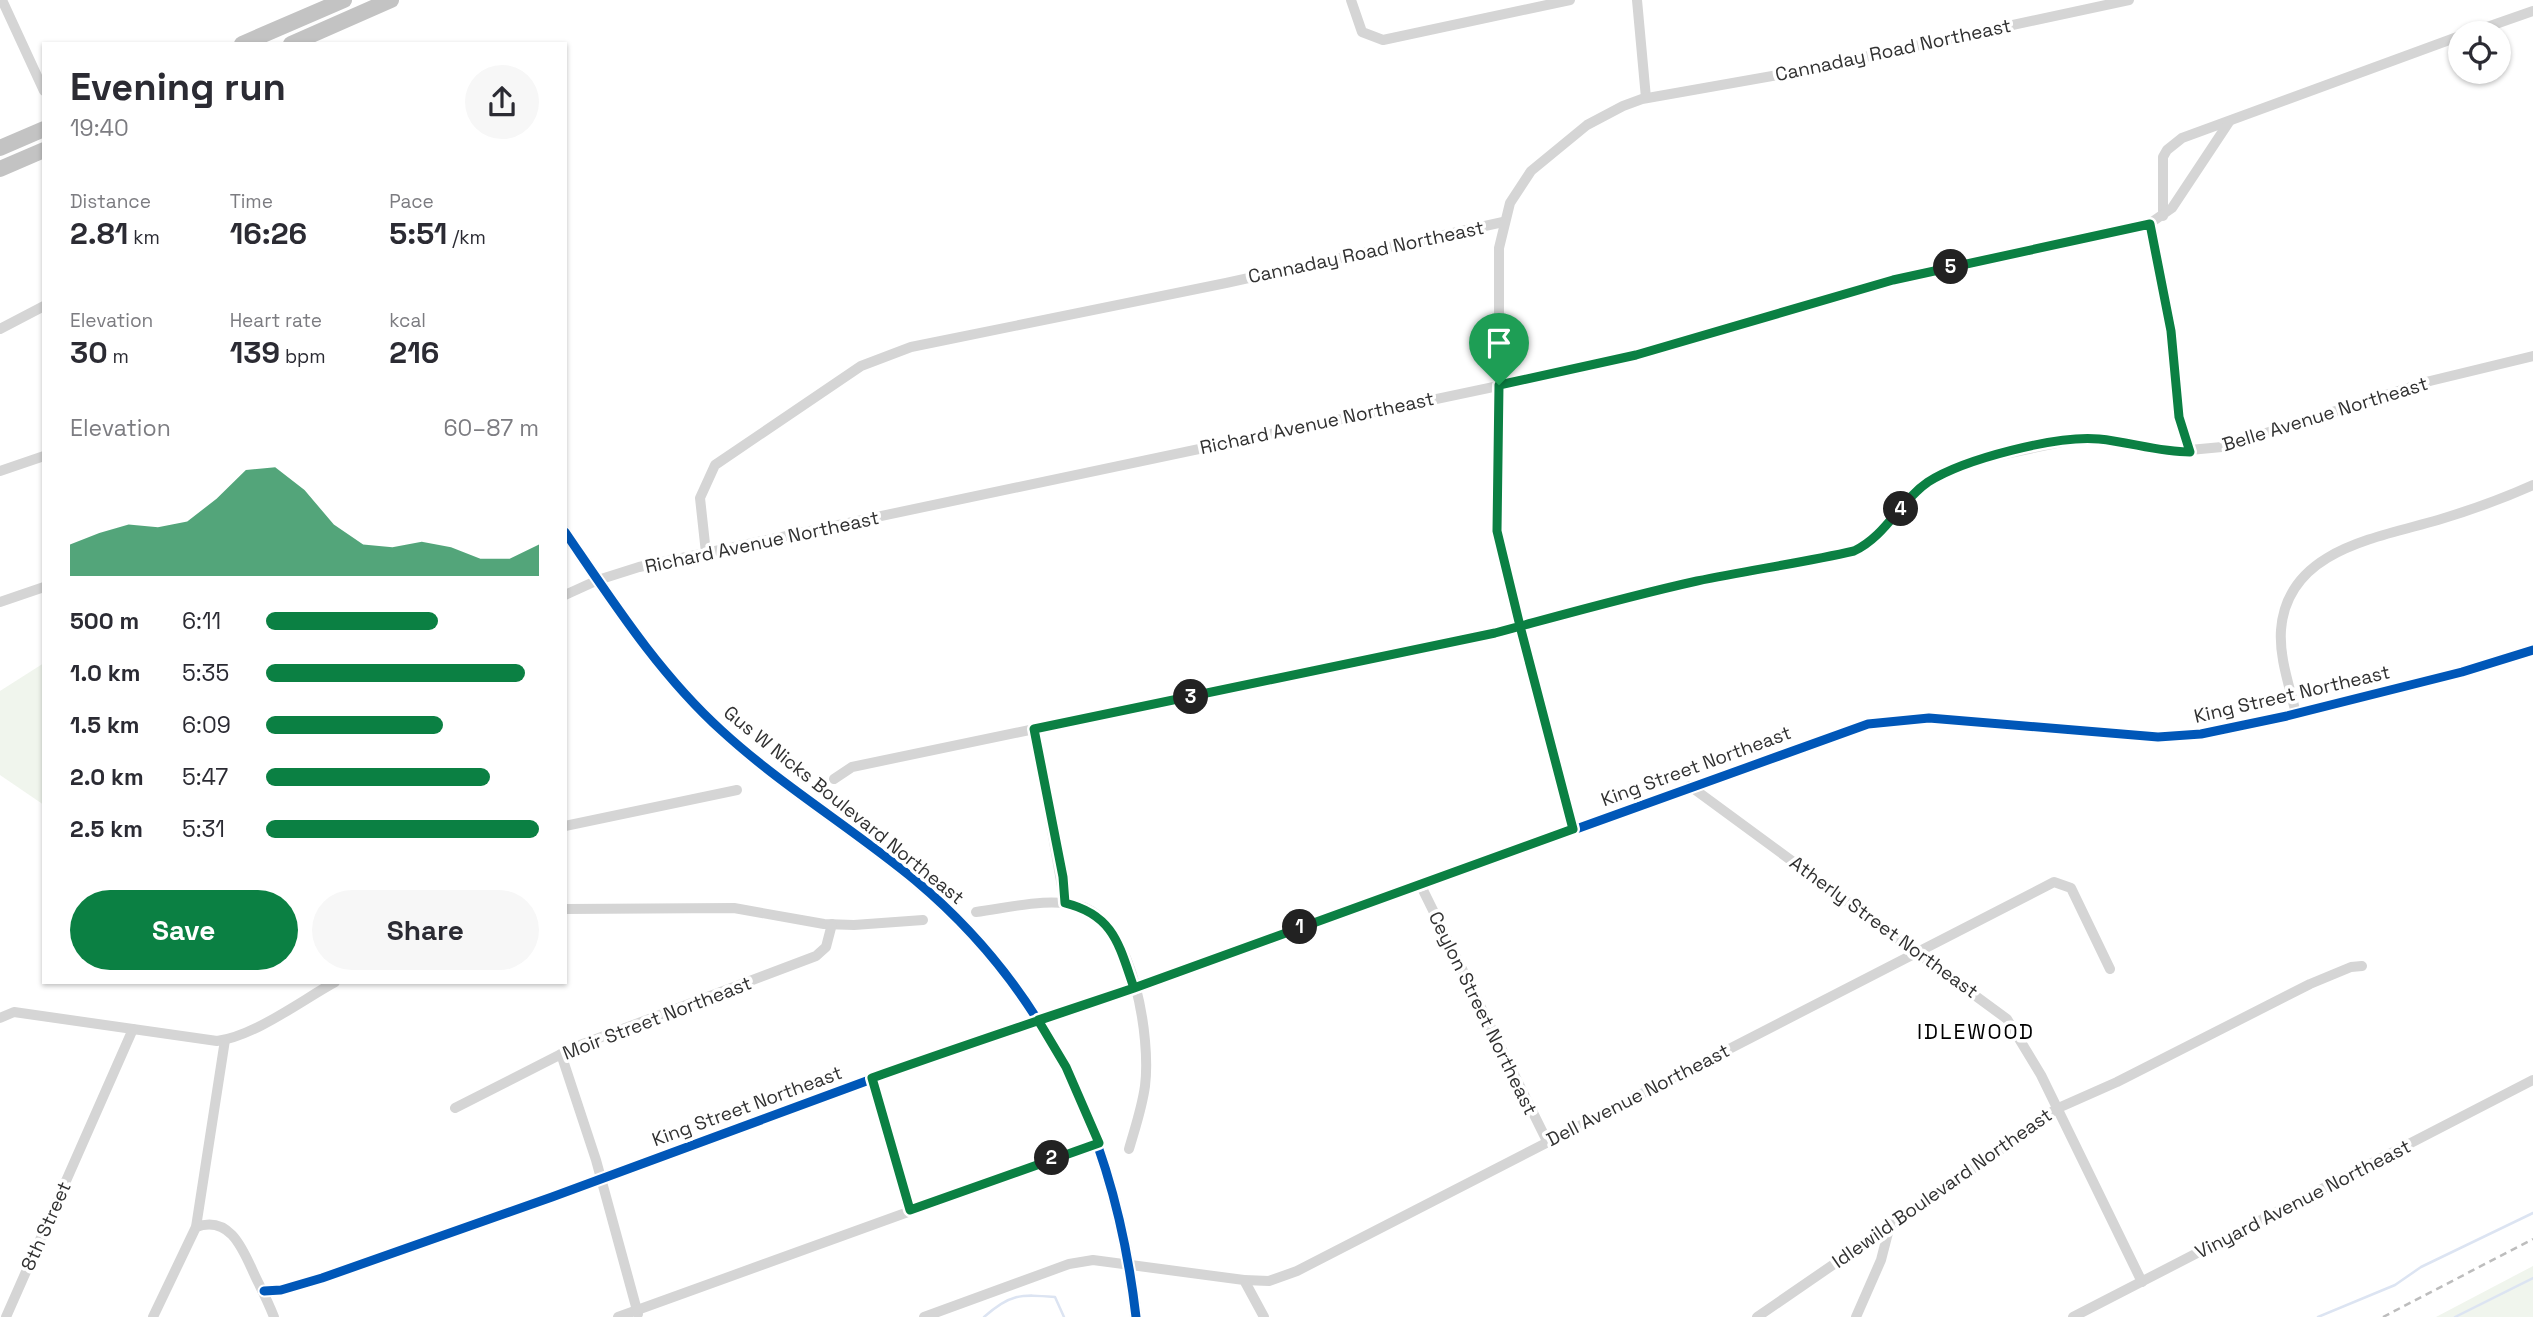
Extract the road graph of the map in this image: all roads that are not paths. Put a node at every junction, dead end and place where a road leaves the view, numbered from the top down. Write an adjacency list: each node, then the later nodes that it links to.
1 (2, 0): 11 (street)
2 (344, 0): 9 (highway)
3 (391, 0): 15 (highway)
4 (1570, 0): 7 (street)
5 (1637, 0): 17 (street)
6 (2129, 0): 17 (street, Cannaday Road Northeast)
7 (1352, 4)
8 (2533, 10): 10 (street)
9 (299, 20): 14 (highway); 15 (main road)
10 (2503, 21)
11 (12, 22): 12 (street); 16 (street)
12 (0, 27)
13 (2448, 40): 18 (street)
14 (247, 42)
15 (300, 42)
16 (42, 88)
17 (1646, 98): 24 (street, Cannaday Road Northeast)
18 (2229, 122): 23 (street, Richard Avenue Northeast); 23 (street)
19 (42, 131): 20 (highway)
20 (0, 148)
21 (42, 151): 22 (highway)
22 (0, 169)
23 (2163, 216): 25 (street, Richard Avenue Northeast)
24 (1503, 222): 29 (street); 35 (street, Cannaday Road Northeast)
25 (2150, 224): 29 (street, Richard Avenue Northeast); 30 (street)
26 (42, 309): 27 (street)
27 (0, 328)
28 (2533, 356): 30 (street, Belle Avenue Northeast)
29 (1499, 385): 35 (street, Richard Avenue Northeast); 40 (street)
30 (2190, 452): 40 (street, Belle Avenue Northeast)
31 (42, 457): 32 (street)
32 (0, 471)
33 (2533, 485): 42 (street)
34 (567, 535): 36 (main road, Gus W Nicks Boulevard Northeast)
35 (706, 553): 36 (street, Richard Avenue Northeast)
36 (598, 580): 38 (street, Richard Avenue Northeast); 61 (main road, Gus W Nicks Boulevard Northeast)
37 (42, 588): 39 (street)
38 (567, 594)
39 (0, 602)
40 (1520, 626): 43 (street, Belle Avenue Northeast); 48 (street)
41 (2533, 650): 42 (street, King Street Northeast)
42 (2297, 713): 45 (street, King Street Northeast)
43 (1034, 729): 44 (street, Belle Avenue Northeast); 50 (street)
44 (834, 779)
45 (1690, 786): 48 (street, King Street Northeast); 55 (street, Atherly Street Northeast)
46 (737, 790): 47 (street)
47 (567, 825)
48 (1573, 829): 49 (street, King Street Northeast)
49 (1420, 884): 59 (street, King Street Northeast); 69 (street, Ceylon Street Northeast)
50 (1065, 903): 52 (street); 59 (street)
51 (567, 909): 54 (street)
52 (976, 912)
53 (923, 920): 54 (street)
54 (832, 924): 64 (street, Moir Street Northeast)
55 (1919, 953): 57 (street, Dell Avenue Northeast); 68 (street, Atherly Street Northeast); 69 (street, Dell Avenue Northeast)
56 (2361, 966): 68 (street, Idlewild Boulevard Northeast)
57 (2110, 969)
58 (331, 984): 63 (street)
59 (1134, 988): 61 (street, King Street Northeast); 71 (street)
60 (4, 1015): 62 (street)
61 (1038, 1020): 65 (street, King Street Northeast); 70 (main road, Gus W Nicks Boulevard Northeast)
62 (133, 1029): 63 (street); 81 (street, 8th Street)
63 (225, 1040): 75 (street)
64 (561, 1054): 67 (street, Moir Street Northeast); 72 (street)
65 (872, 1078): 72 (street, King Street Northeast); 73 (street)
66 (2533, 1080): 78 (street, Vinyard Avenue Northeast)
67 (455, 1108)
68 (2056, 1109): 74 (street, Idlewild Boulevard Northeast); 78 (street, Atherly Street Northeast)
69 (1547, 1141): 77 (street, Dell Avenue Northeast)
70 (1099, 1143): 73 (street); 76 (main road, Gus W Nicks Boulevard Northeast)
71 (1129, 1149)
72 (600, 1178): 79 (street, King Street Northeast); 80 (street)
73 (910, 1210): 80 (street)
74 (1890, 1225): 88 (street, Idlewild Boulevard Northeast); 89 (street)
75 (196, 1227): 79 (street); 82 (street)
76 (1129, 1263): 77 (street); 85 (street); 86 (main road, Gus W Nicks Boulevard Northeast)
77 (1244, 1280): 87 (street)
78 (2143, 1282): 90 (street, Vinyard Avenue Northeast)
79 (264, 1291): 83 (street)
80 (638, 1314): 84 (street)
81 (6, 1317)
82 (153, 1317)
83 (274, 1317)
84 (618, 1317)
85 (924, 1317)
86 (1136, 1317)
87 (1264, 1317)
88 (1757, 1317)
89 (1856, 1317)
90 (2073, 1317)

